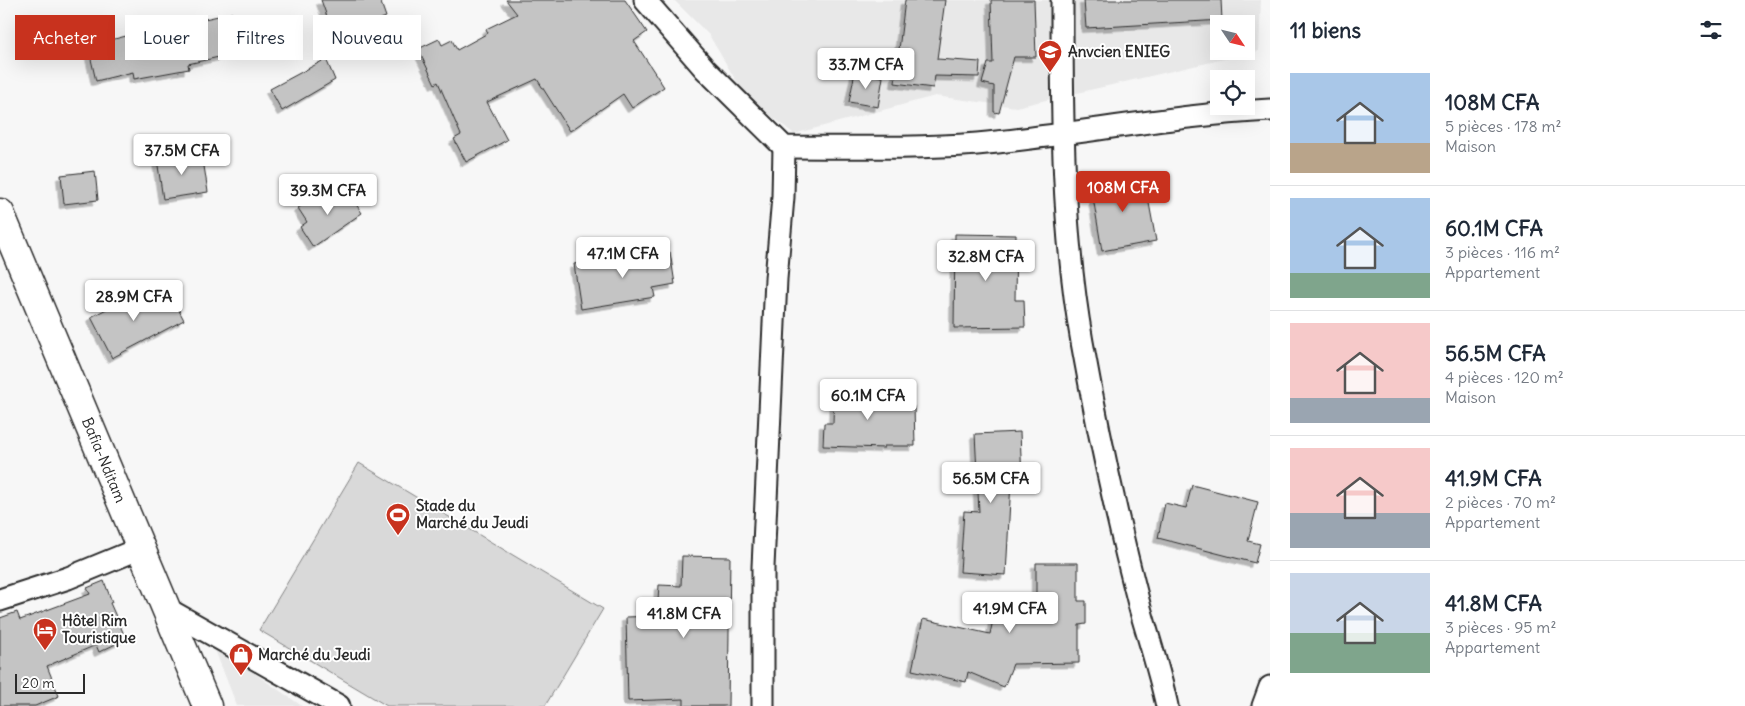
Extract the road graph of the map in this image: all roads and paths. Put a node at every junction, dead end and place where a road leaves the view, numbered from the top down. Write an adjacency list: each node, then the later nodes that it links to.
1 (645, 0): 5 (street)
2 (1062, 0): 4 (street)
3 (1270, 110): 4 (street)
4 (1064, 134): 5 (street); 14 (street)
5 (784, 147): 13 (street)
6 (0, 213): 7 (main road, Bafia-Nditam)
7 (140, 548): 8 (street); 9 (main road, Bafia-Nditam)
8 (0, 600)
9 (167, 610): 11 (main road, Bafia-Nditam); 12 (street)
10 (1270, 687): 15 (street)
11 (207, 706)
12 (338, 706)
13 (763, 706)
14 (1167, 706)
15 (1263, 706)

